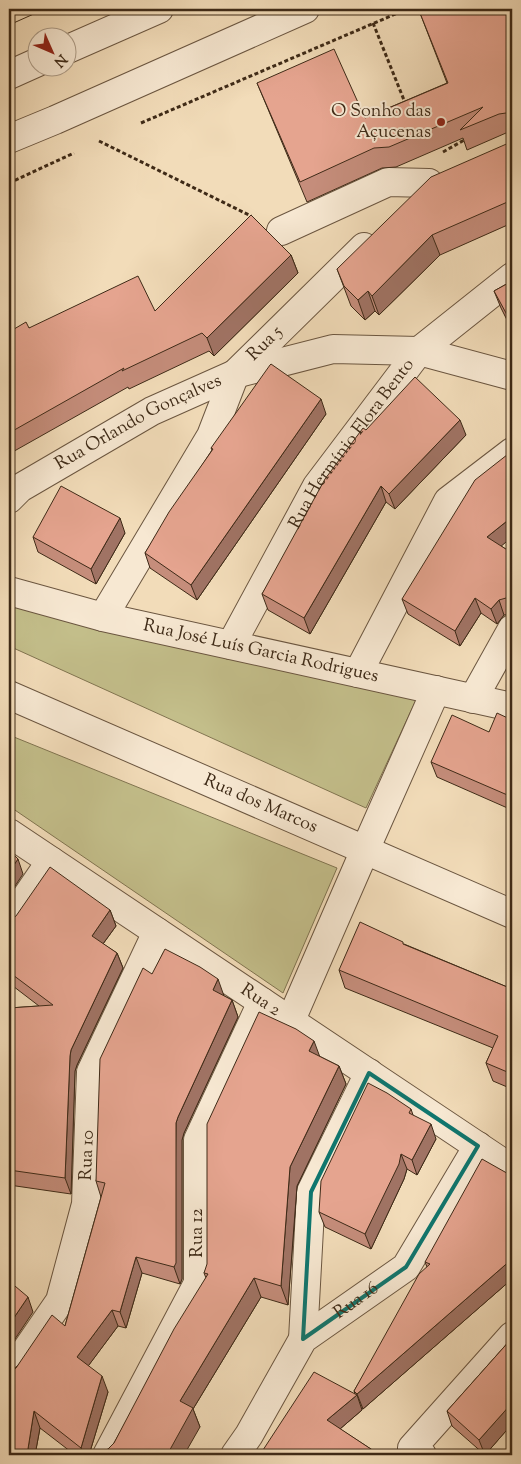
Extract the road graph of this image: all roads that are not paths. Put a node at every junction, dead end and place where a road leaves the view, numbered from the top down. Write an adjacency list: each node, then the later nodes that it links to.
1 (159, 9): 3 (street)
2 (305, 9): 6 (street)
3 (78, 45)
4 (28, 66): 5 (street)
5 (9, 75)
6 (9, 139)
7 (446, 164): 8 (street)
8 (429, 183): 9 (street); 10 (street)
9 (408, 204)
10 (281, 231)
11 (381, 231): 14 (street, Rua 5)
12 (512, 277): 13 (street, Rua Hermínio Flora Bento)
13 (419, 351): 14 (street, Rua Orlando Gonçalves); 15 (street, Rua Orlando Gonçalves); 21 (street, Rua Hermínio Flora Bento)
14 (235, 374): 17 (street, Rua Orlando Gonçalves); 19 (street, Rua 5)
15 (512, 376)
16 (512, 452): 22 (street)
17 (9, 499)
18 (9, 591): 19 (street, Rua José Luís Garcia Rodrigues)
19 (103, 617): 21 (street, Rua José Luís Garcia Rodrigues)
20 (512, 630): 25 (street)
21 (230, 645): 22 (street, Rua José Luís Garcia Rodrigues)
22 (358, 673): 23 (street, Rua José Luís Garcia Rodrigues)
23 (436, 690): 25 (street, Rua José Luís Garcia Rodrigues); 28 (street)
24 (9, 695): 28 (street, Rua dos Marcos)
25 (473, 699): 26 (street, Rua José Luís Garcia Rodrigues)
26 (512, 707)
27 (9, 833): 29 (street, Rua 2)
28 (365, 850): 30 (street, Rua dos Marcos); 34 (street)
29 (52, 861): 31 (street); 32 (street, Rua 2)
30 (512, 914)
31 (9, 922)
32 (157, 932): 33 (street, Rua 2); 40 (street, Rua 10)
33 (262, 1002): 34 (street, Rua 2); 42 (street, Rua 12)
34 (291, 1020): 35 (street, Rua 2)
35 (369, 1073): 36 (street, Rua 2); 39 (street)
36 (478, 1146): 37 (street, Rua 2); 39 (street, Rua 16)
37 (512, 1169)
38 (512, 1336): 41 (street)
39 (303, 1339): 43 (street, Rua 16)
40 (9, 1375)
41 (417, 1451)
42 (107, 1455)
43 (235, 1455)

